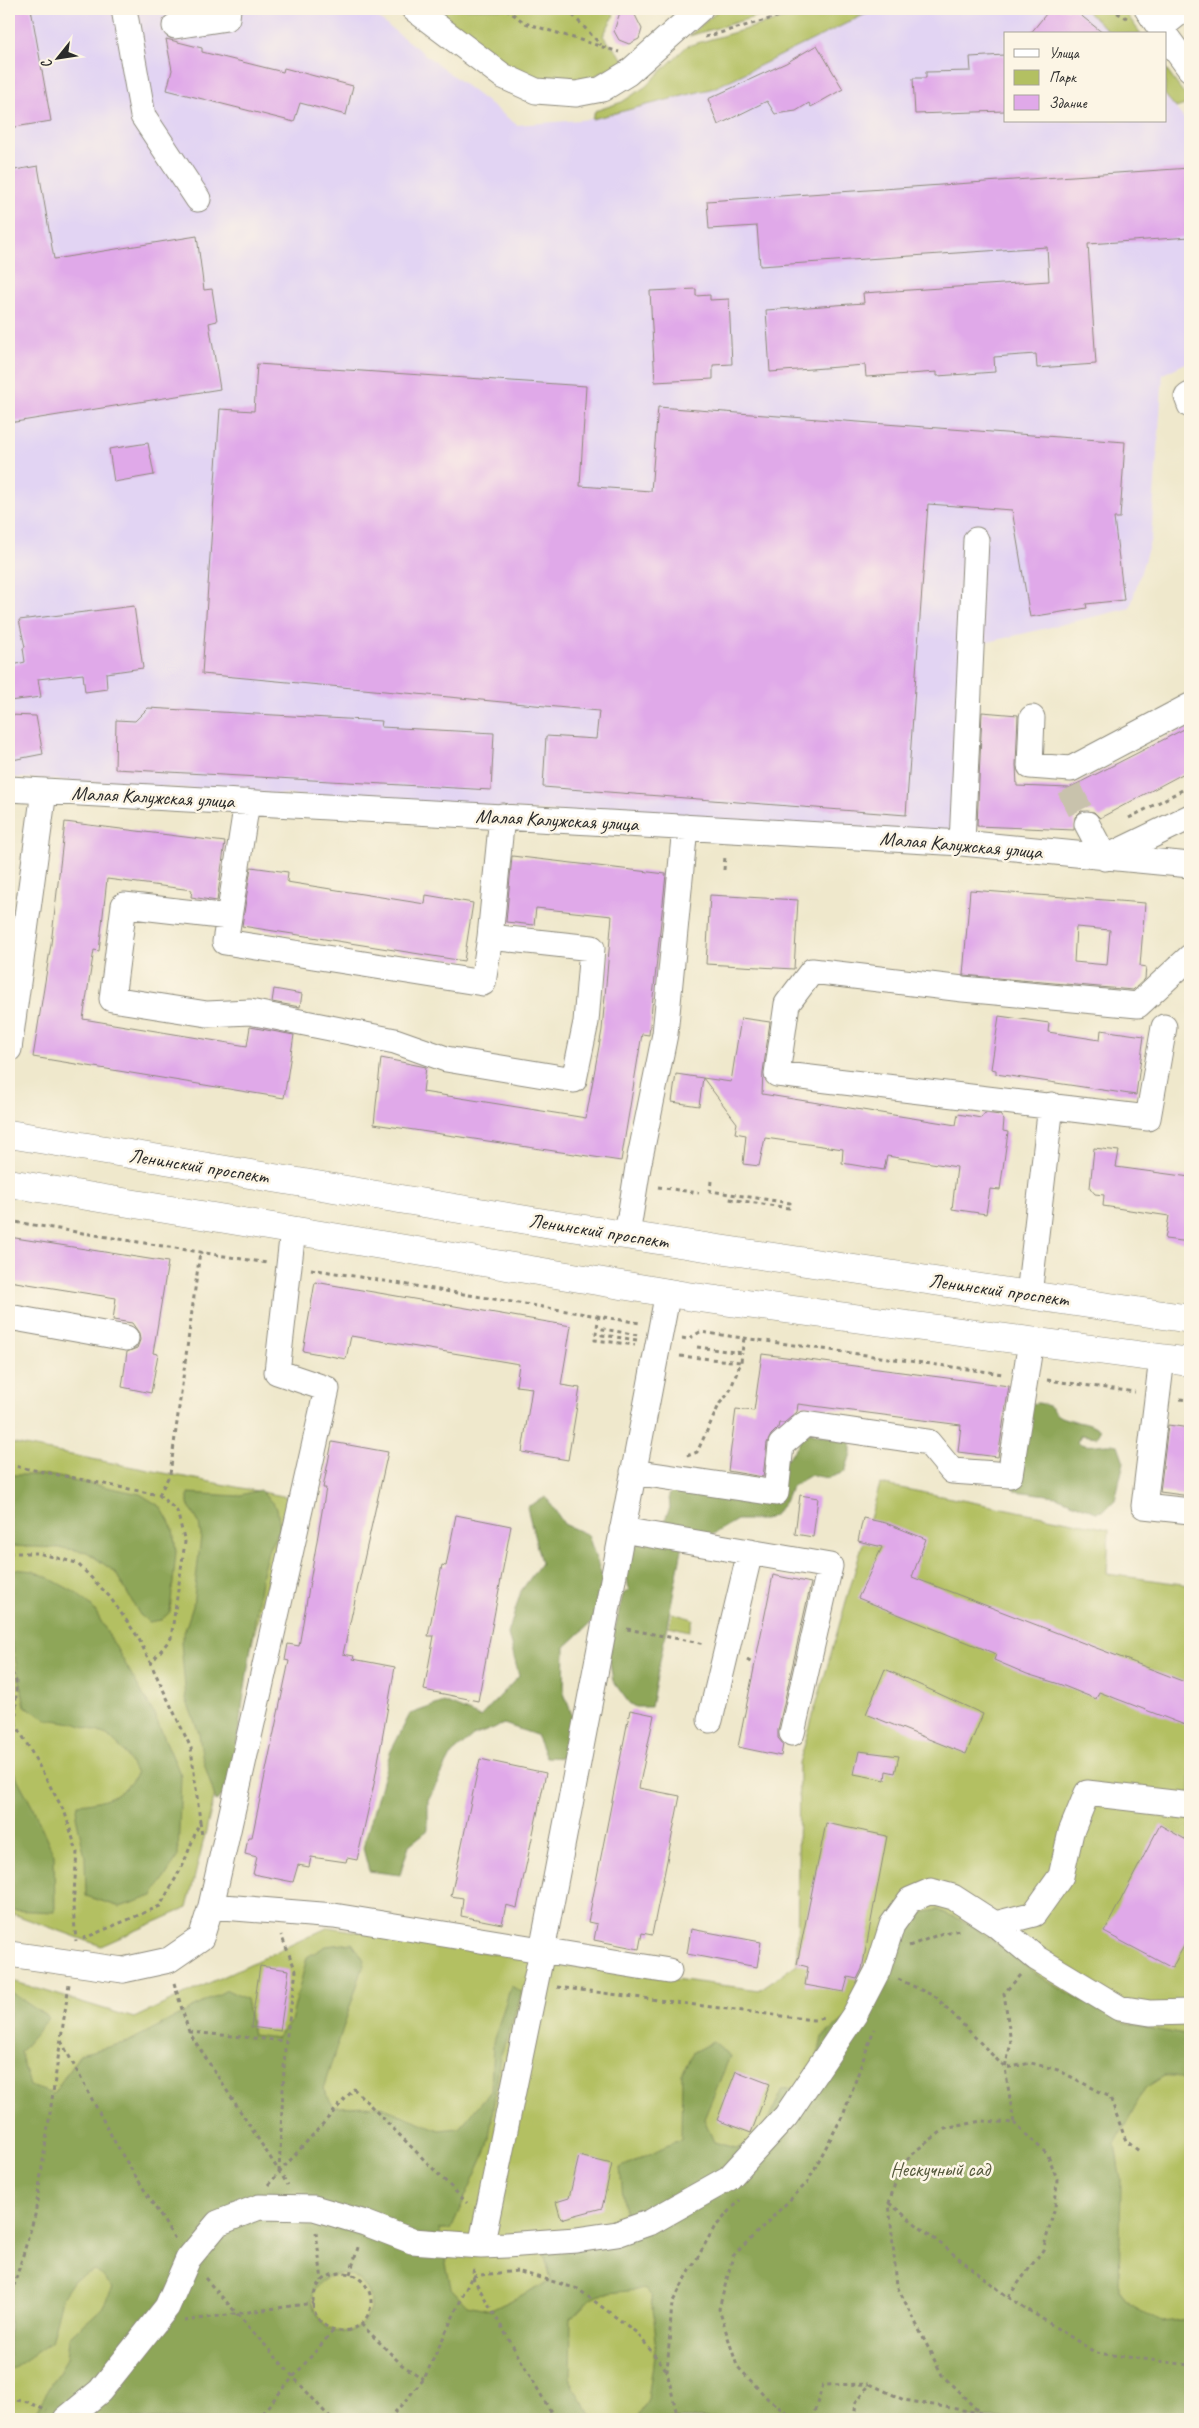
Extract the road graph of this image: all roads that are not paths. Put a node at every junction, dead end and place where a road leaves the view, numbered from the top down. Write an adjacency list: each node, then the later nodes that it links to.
1 (124, 9): 10 (street)
2 (228, 9): 6 (street)
3 (414, 9): 4 (street)
4 (700, 9)
5 (1184, 9): 7 (street)
6 (175, 26)
7 (1159, 26)
8 (1166, 36): 9 (street)
9 (1190, 70)
10 (198, 199)
11 (1190, 395): 12 (street)
12 (1190, 405)
13 (976, 540): 23 (street)
14 (1190, 706): 15 (street)
15 (1032, 718)
16 (9, 789): 17 (street, Малая Калужская улица)
17 (44, 791): 18 (street, Малая Калужская улица); 30 (street)
18 (248, 802): 19 (street, Малая Калужская улица); 26 (street)
19 (502, 816): 22 (street, Малая Калужская улица); 27 (street)
20 (1190, 816): 24 (street)
21 (1087, 824): 24 (street)
22 (685, 827): 23 (street, Малая Калужская улица); 35 (street)
23 (962, 843): 24 (street, Малая Калужская улица)
24 (1105, 858): 25 (street, Малая Калужская улица)
25 (1190, 865)
26 (229, 918): 27 (street); 27 (street)
27 (490, 937)
28 (1190, 957): 31 (street)
29 (1164, 1027): 31 (street)
30 (9, 1049)
31 (1051, 1106): 37 (street)
32 (9, 1134): 35 (main road, Ленинский проспект)
33 (9, 1183): 34 (main road)
34 (293, 1230): 36 (main road); 51 (street)
35 (627, 1235): 37 (main road, Ленинский проспект)
36 (668, 1292): 41 (main road); 44 (street)
37 (1029, 1295): 39 (main road, Ленинский проспект)
38 (9, 1316): 40 (street)
39 (1190, 1319)
40 (126, 1338)
41 (1031, 1340): 42 (main road); 44 (street)
42 (1162, 1358): 43 (main road); 45 (street)
43 (1190, 1362)
44 (644, 1474): 46 (street)
45 (1190, 1511)
46 (622, 1530): 47 (street); 53 (street)
47 (750, 1552): 48 (street); 49 (street)
48 (710, 1720)
49 (792, 1733)
50 (1190, 1805): 52 (street)
51 (211, 1906): 53 (street); 54 (street, bridge)
52 (995, 1924): 56 (street); 57 (street)
53 (542, 1951): 55 (street); 57 (street)
54 (9, 1954)
55 (670, 1971)
56 (1190, 2012)
57 (480, 2246): 58 (street)
58 (66, 2419)

